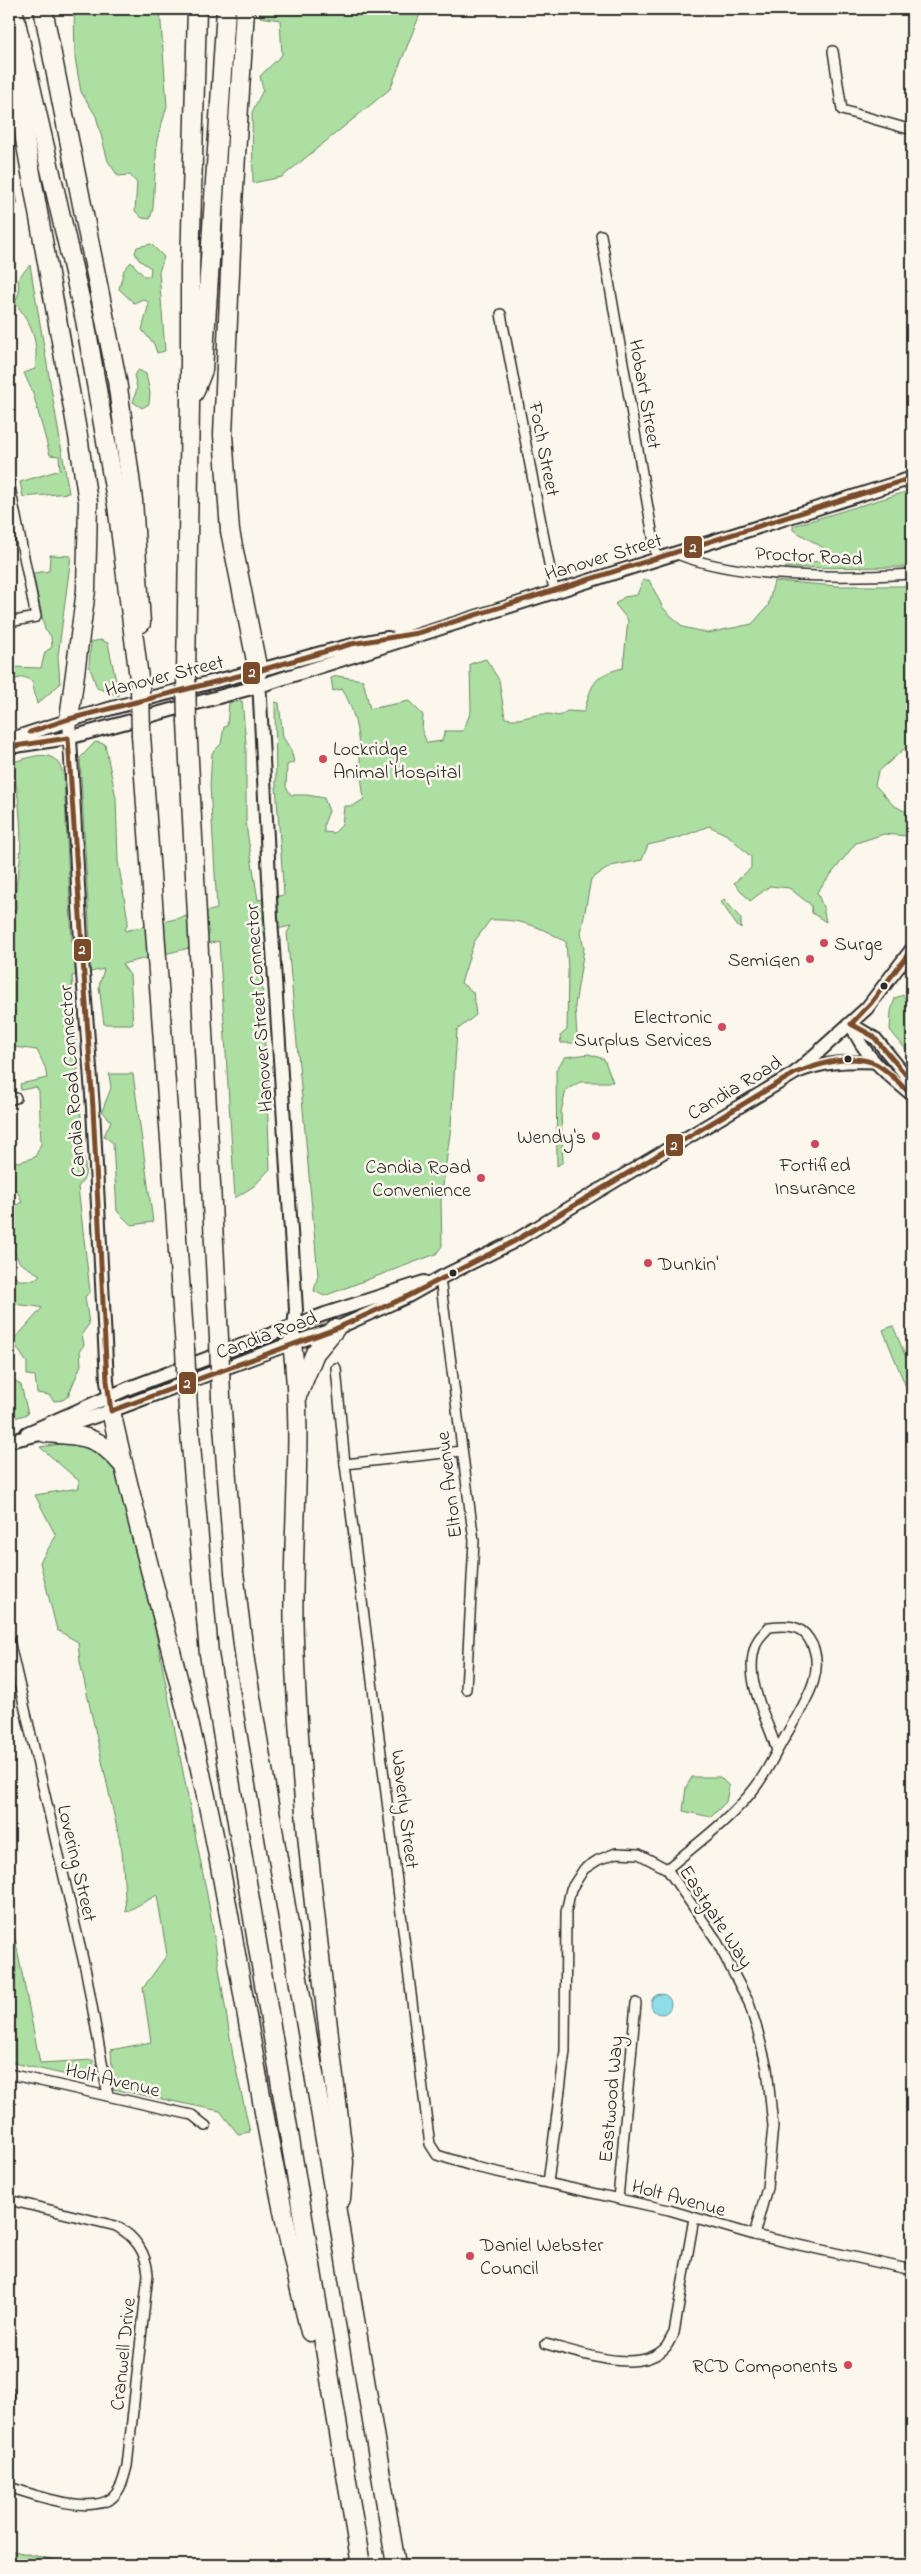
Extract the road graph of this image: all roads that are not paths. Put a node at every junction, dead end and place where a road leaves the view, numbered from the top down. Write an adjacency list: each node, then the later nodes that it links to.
1 (13, 9): 21 (highway)
2 (43, 9): 21 (highway)
3 (197, 9): 11 (highway)
4 (226, 9): 11 (highway)
5 (245, 9): 20 (highway)
6 (9, 50): 22 (highway)
7 (833, 51): 8 (street)
8 (912, 130)
9 (601, 235): 16 (street, Hobart Street)
10 (501, 314): 18 (street, Foch Street)
11 (190, 403): 56 (highway, bridge)
12 (912, 478): 15 (main road, Hanover Street)
13 (9, 482): 14 (street)
14 (13, 523): 19 (street)
15 (677, 554): 16 (main road, Hanover Street); 17 (street, Proctor Road)
16 (657, 560): 18 (main road, Hanover Street)
17 (912, 574)
18 (554, 590): 20 (main road, Hanover Street)
19 (9, 622)
20 (259, 678): 22 (main road, Hanover Street); 23 (main road, Hanover Street); 34 (main road, Hanover Street Connector)
21 (140, 686): 62 (highway, bridge)
22 (69, 719): 23 (main road, Candia Road Connector); 24 (main road, Hanover Street)
23 (68, 738): 25 (main road, Hanover Street); 37 (main road, Candia Road Connector)
24 (9, 740)
25 (9, 747)
26 (912, 949): 27 (main road, Candia Road)
27 (851, 1024): 28 (street); 29 (main road, Candia Road); 30 (street)
28 (875, 1062): 29 (street); 31 (street)
29 (795, 1073): 32 (main road, Candia Road)
30 (912, 1083)
31 (912, 1094)
32 (440, 1278): 33 (main road, Candia Road); 34 (main road, Candia Road); 40 (street, Elton Avenue)
33 (335, 1329): 34 (main road, Candia Road); 36 (highway)
34 (293, 1334): 36 (highway); 37 (main road, Candia Road)
35 (336, 1368): 41 (street, Waverly Street)
36 (297, 1399): 56 (highway)
37 (110, 1403): 38 (main road, Candia Road); 39 (main road, Candia Road); 42 (highway)
38 (45, 1433): 39 (main road, Candia Road); 42 (highway)
39 (11, 1440)
40 (462, 1451): 41 (street); 44 (street, Elton Avenue)
41 (345, 1464): 51 (street, Waverly Street)
42 (124, 1466): 62 (highway)
43 (9, 1640): 49 (street, Lovering Street)
44 (466, 1689)
45 (777, 1752): 45 (street); 46 (street)
46 (666, 1869): 52 (street, Eastgate Way); 57 (street, Eastgate Way)
47 (636, 2003): 53 (street, Eastwood Way)
48 (9, 2074): 49 (street, Holt Avenue)
49 (108, 2096): 50 (street, Holt Avenue)
50 (206, 2126)
51 (436, 2155): 52 (street, Holt Avenue)
52 (548, 2183): 53 (street, Holt Avenue)
53 (618, 2199): 55 (street, Holt Avenue)
54 (9, 2200): 63 (street, Cranwell Drive)
55 (694, 2218): 57 (street, Holt Avenue); 59 (street)
56 (338, 2222): 65 (highway)
57 (754, 2235): 58 (street, Holt Avenue)
58 (912, 2270)
59 (546, 2344)
60 (9, 2391): 61 (street)
61 (9, 2428)
62 (344, 2463): 64 (highway)
63 (9, 2488)
64 (361, 2565)
65 (396, 2565)

